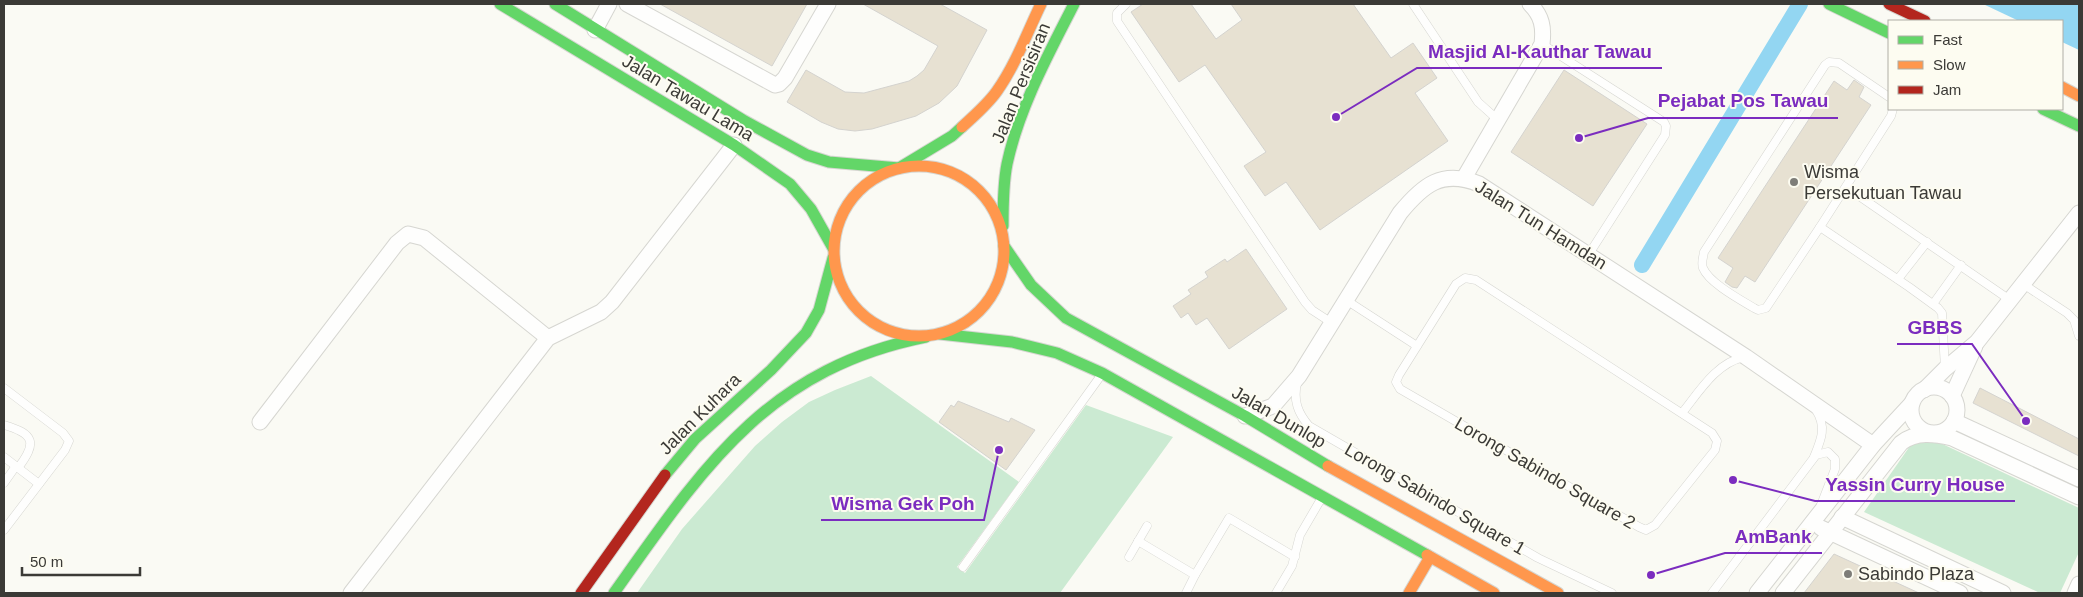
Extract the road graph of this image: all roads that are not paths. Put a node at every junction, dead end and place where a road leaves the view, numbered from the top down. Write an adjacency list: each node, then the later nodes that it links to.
1 (500, 4): 24 (main road, Jalan Tawau Lama)
2 (555, 4): 14 (main road, Jalan Tawau Lama)
3 (609, 4): 14 (street)
4 (627, 4): 5 (street)
5 (828, 4)
6 (1041, 4): 25 (main road, Jalan Persisiran)
7 (1074, 4): 30 (main road, Jalan Persisiran)
8 (1126, 4): 40 (lane)
9 (1414, 4): 22 (lane)
10 (1530, 4): 16 (street)
11 (1829, 4): 15 (main road)
12 (1889, 4): 13 (main road)
13 (1923, 20)
14 (595, 30): 25 (main road, Jalan Tawau Lama)
15 (1888, 33)
16 (1542, 44): 22 (street); 33 (lane)
17 (2063, 88): 19 (main road)
18 (1888, 96): 29 (lane)
19 (2079, 96)
20 (1893, 110): 27 (lane)
21 (2045, 110): 23 (main road)
22 (1498, 120): 26 (street)
23 (2079, 126)
24 (734, 145): 32 (main road, Jalan Tawau Lama); 44 (street)
25 (898, 168): 30 (main road); 32 (main road)
26 (1464, 178): 33 (street, Jalan Tun Hamdan); 37 (street, Jalan Tun Hamdan)
27 (1846, 187): 29 (lane); 31 (lane)
28 (2079, 213): 36 (street)
29 (1820, 227): 35 (lane)
30 (1004, 242): 41 (main road); 57 (main road, Jalan Dunlop)
31 (1927, 242): 34 (lane); 35 (lane)
32 (833, 253): 42 (main road); 87 (main road, Jalan Kuhara)
33 (1588, 254): 47 (street, Jalan Tun Hamdan)
34 (1961, 265): 38 (lane); 39 (lane)
35 (1898, 279): 39 (lane)
36 (2023, 284): 38 (street); 43 (lane)
37 (1346, 300): 40 (street, Jalan Tun Hamdan); 46 (lane)
38 (2010, 300): 45 (street)
39 (1933, 304): 48 (lane)
40 (1332, 323): 50 (street, Jalan Tun Hamdan)
41 (940, 334): 42 (main road); 49 (main road)
42 (926, 336): 88 (main road)
43 (2079, 336)
44 (548, 338): 59 (street); 86 (street)
45 (1977, 342): 48 (street); 53 (street)
46 (1417, 346): 56 (lane, Lorong Sabindo Square 2); 56 (lane, Lorong Sabindo Square 2)
47 (1746, 357): 54 (street, Jalan Tun Hamdan); 56 (lane)
48 (1945, 369): 52 (street)
49 (1102, 373): 70 (main road); 83 (lane)
50 (1299, 376): 57 (street, Jalan Tun Hamdan); 94 (lane, Lorong Sabindo Square 1)
51 (4, 388): 68 (lane)
52 (1924, 390): 53 (street); 55 (street)
53 (1952, 396): 58 (street)
54 (1811, 402): 62 (street, Jalan Tun Hamdan); 64 (lane)
55 (1912, 403): 61 (street); 62 (street)
56 (1682, 413)
57 (1245, 416): 69 (main road, Jalan Dunlop)
58 (1954, 421): 61 (street); 66 (street)
59 (260, 422)
60 (4, 426): 65 (lane)
61 (1933, 433): 71 (street); 72 (street)
62 (1873, 445): 73 (street)
63 (4, 457): 65 (lane)
64 (1813, 459): 73 (lane); 95 (lane)
65 (17, 467): 67 (lane); 68 (lane)
66 (2079, 479)
67 (4, 482)
68 (39, 484): 76 (lane)
69 (1379, 494): 75 (main road); 93 (main road, Jalan Dunlop)
70 (1322, 497): 81 (lane); 82 (main road)
71 (2079, 497)
72 (1842, 517): 77 (street); 99 (street)
73 (1814, 520): 77 (street); 96 (street)
74 (1147, 526): 79 (lane)
75 (1417, 529)
76 (4, 530)
77 (1830, 532): 97 (street); 98 (street)
78 (1424, 540): 82 (main road)
79 (1138, 542): 80 (lane); 84 (lane)
80 (1129, 557)
81 (1294, 557): 84 (lane); 90 (lane)
82 (1430, 558): 91 (main road); 92 (main road)
83 (963, 568)
84 (1194, 575): 89 (lane)
85 (2079, 584): 100 (street)
86 (351, 593)
87 (581, 593)
88 (614, 593)
89 (1186, 593)
90 (1276, 593)
91 (1409, 593)
92 (1494, 593)
93 (1558, 593)
94 (1612, 593)
95 (1712, 593)
96 (1757, 593)
97 (1783, 593)
98 (1960, 593)
99 (2003, 593)
100 (2075, 593)

